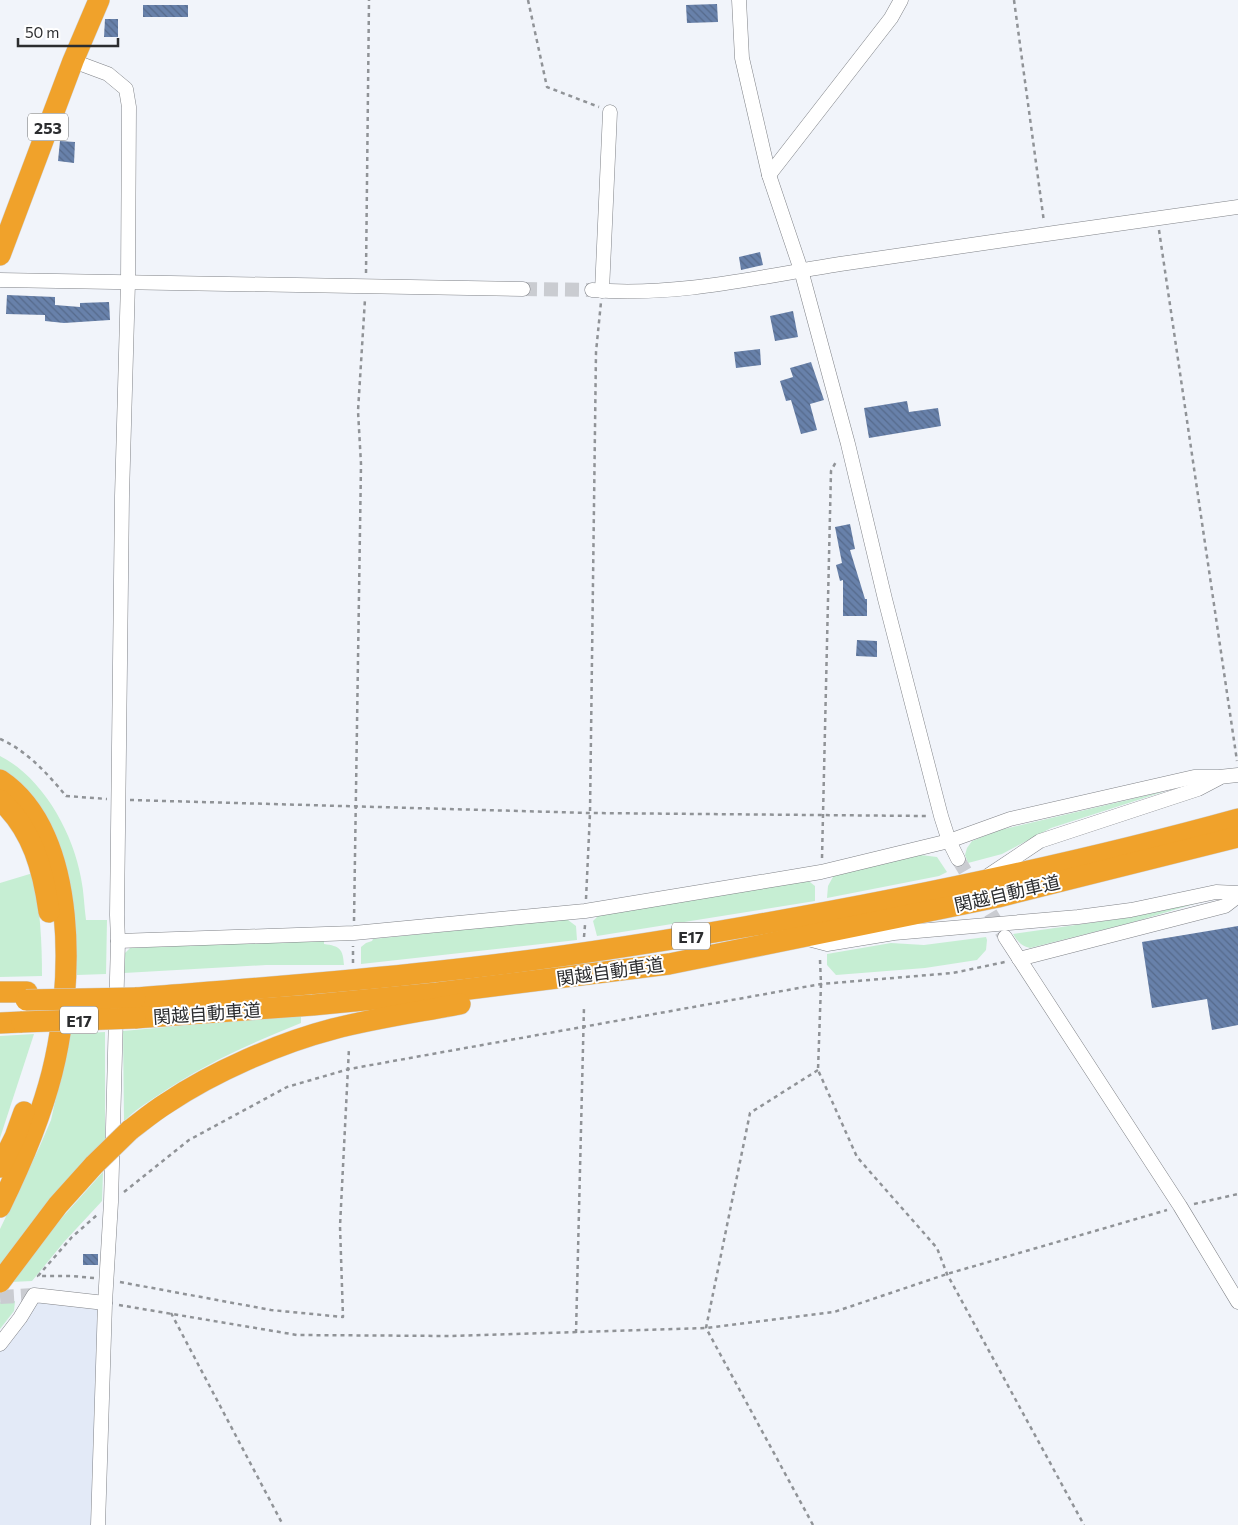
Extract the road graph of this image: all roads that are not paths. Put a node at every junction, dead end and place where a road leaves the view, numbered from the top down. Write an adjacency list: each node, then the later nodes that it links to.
1 (99, 0): 4 (highway, 253)
2 (739, 0): 6 (street)
3 (901, 0): 6 (street)
4 (74, 61): 8 (highway, 253); 11 (street)
5 (610, 112): 9 (street)
6 (769, 175): 9 (street)
7 (1238, 207): 9 (street)
8 (0, 255)
9 (801, 270): 19 (street)
10 (0, 280): 11 (street)
11 (128, 282): 12 (street); 25 (street)
12 (523, 289)
13 (1238, 775): 14 (street)
14 (1219, 778): 19 (street); 21 (street)
15 (0, 780): 34 (highway)
16 (0, 800): 33 (highway)
17 (1238, 819): 21 (highway, 関越自動車道 / E17)
18 (1238, 837): 23 (highway, 関越自動車道 / E17)
19 (949, 841): 20 (street); 25 (street)
20 (958, 859)
21 (978, 883): 31 (highway, 関越自動車道 / E17)
22 (1238, 895): 23 (street); 26 (street)
23 (800, 936): 27 (highway, 関越自動車道 / E17)
24 (1004, 937): 26 (street)
25 (118, 941): 37 (street)
26 (1019, 959): 36 (street)
27 (669, 964): 31 (highway, 関越自動車道 / E17); 35 (highway, bridge)
28 (0, 992): 29 (highway)
29 (26, 996): 30 (highway, 関越自動車道 / E17); 31 (highway, 関越自動車道 / E17, bridge)
30 (0, 1001)
31 (135, 1002): 32 (highway, 関越自動車道 / E17, bridge)
32 (0, 1023)
33 (0, 1166)
34 (0, 1207)
35 (0, 1282)
36 (1238, 1302)
37 (105, 1303): 38 (street); 39 (street)
38 (0, 1344)
39 (98, 1525)

